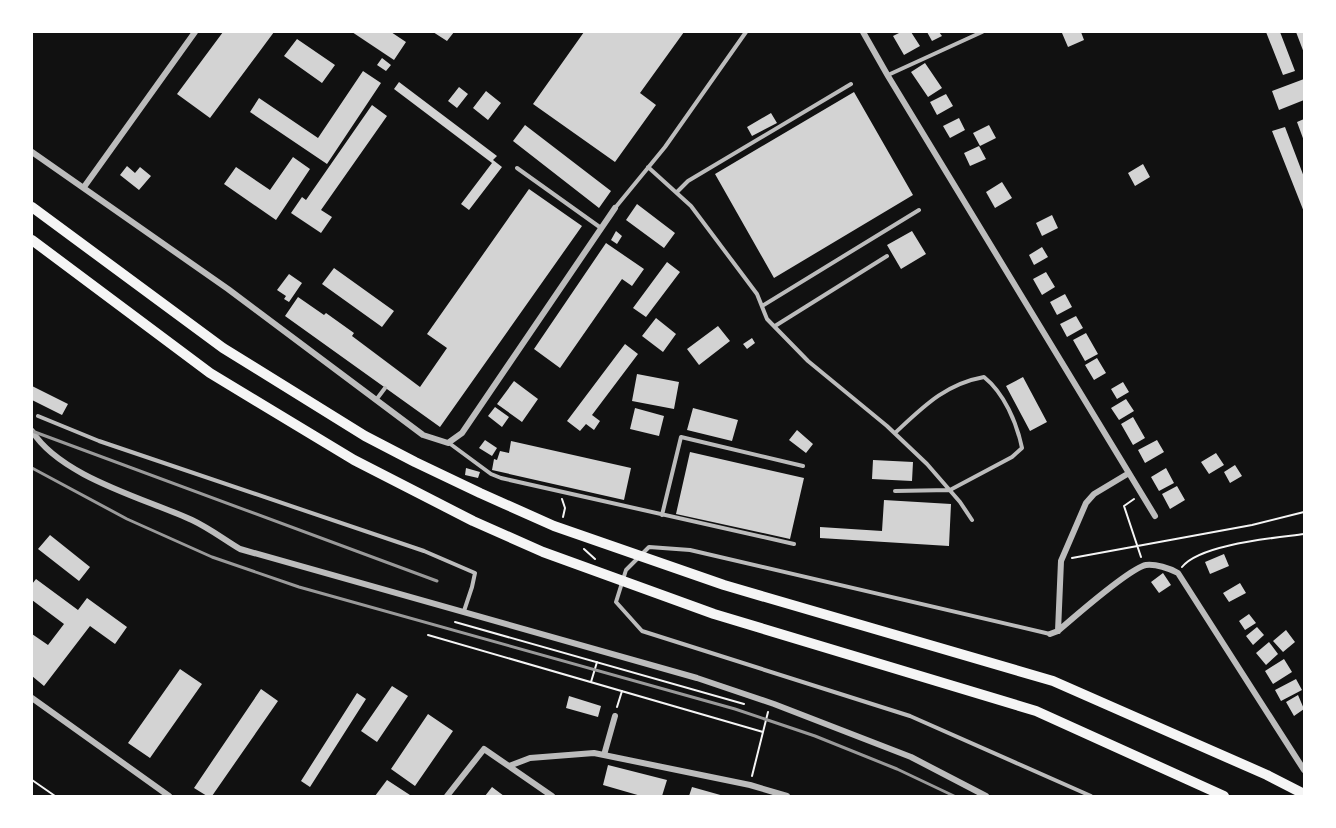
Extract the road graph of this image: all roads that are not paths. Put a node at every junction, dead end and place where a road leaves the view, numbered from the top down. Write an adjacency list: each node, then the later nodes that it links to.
1 (195, 32): 10 (street)
2 (746, 32): 8 (lane)
3 (863, 32): 5 (street)
4 (982, 32): 5 (lane)
5 (888, 76): 27 (street)
6 (851, 84): 11 (lane)
7 (32, 152): 10 (street)
8 (648, 167): 11 (lane); 13 (lane)
9 (517, 168): 15 (lane)
10 (84, 187): 21 (street)
11 (677, 192): 18 (lane)
12 (32, 207): 42 (main road)
13 (615, 208): 15 (street)
14 (919, 210): 18 (lane)
15 (601, 228): 25 (street)
16 (32, 240): 49 (main road)
17 (887, 256): 19 (lane)
18 (762, 306): 19 (lane)
19 (775, 326): 24 (lane)
20 (386, 388): 21 (lane)
21 (376, 400): 25 (street)
22 (38, 416): 34 (lane)
23 (32, 431): 34 (street)
24 (895, 433): 28 (lane); 28 (lane)
25 (448, 443): 30 (lane)
26 (803, 466): 30 (lane)
27 (1129, 473): 31 (street); 35 (street)
28 (950, 490): 29 (lane); 32 (lane)
29 (895, 491)
30 (662, 515): 33 (lane)
31 (1155, 516)
32 (972, 520)
33 (794, 544)
34 (464, 611): 47 (street)
35 (1058, 631): 36 (street); 41 (street)
36 (1050, 634): 48 (lane)
37 (32, 698): 43 (street)
38 (615, 716): 39 (street)
39 (604, 755): 40 (street); 46 (street)
40 (509, 766): 44 (street); 45 (street)
41 (1305, 770)
42 (1305, 794)
43 (169, 796)
44 (447, 796)
45 (552, 796)
46 (787, 796)
47 (986, 796)
48 (1091, 796)
49 (1224, 796)

